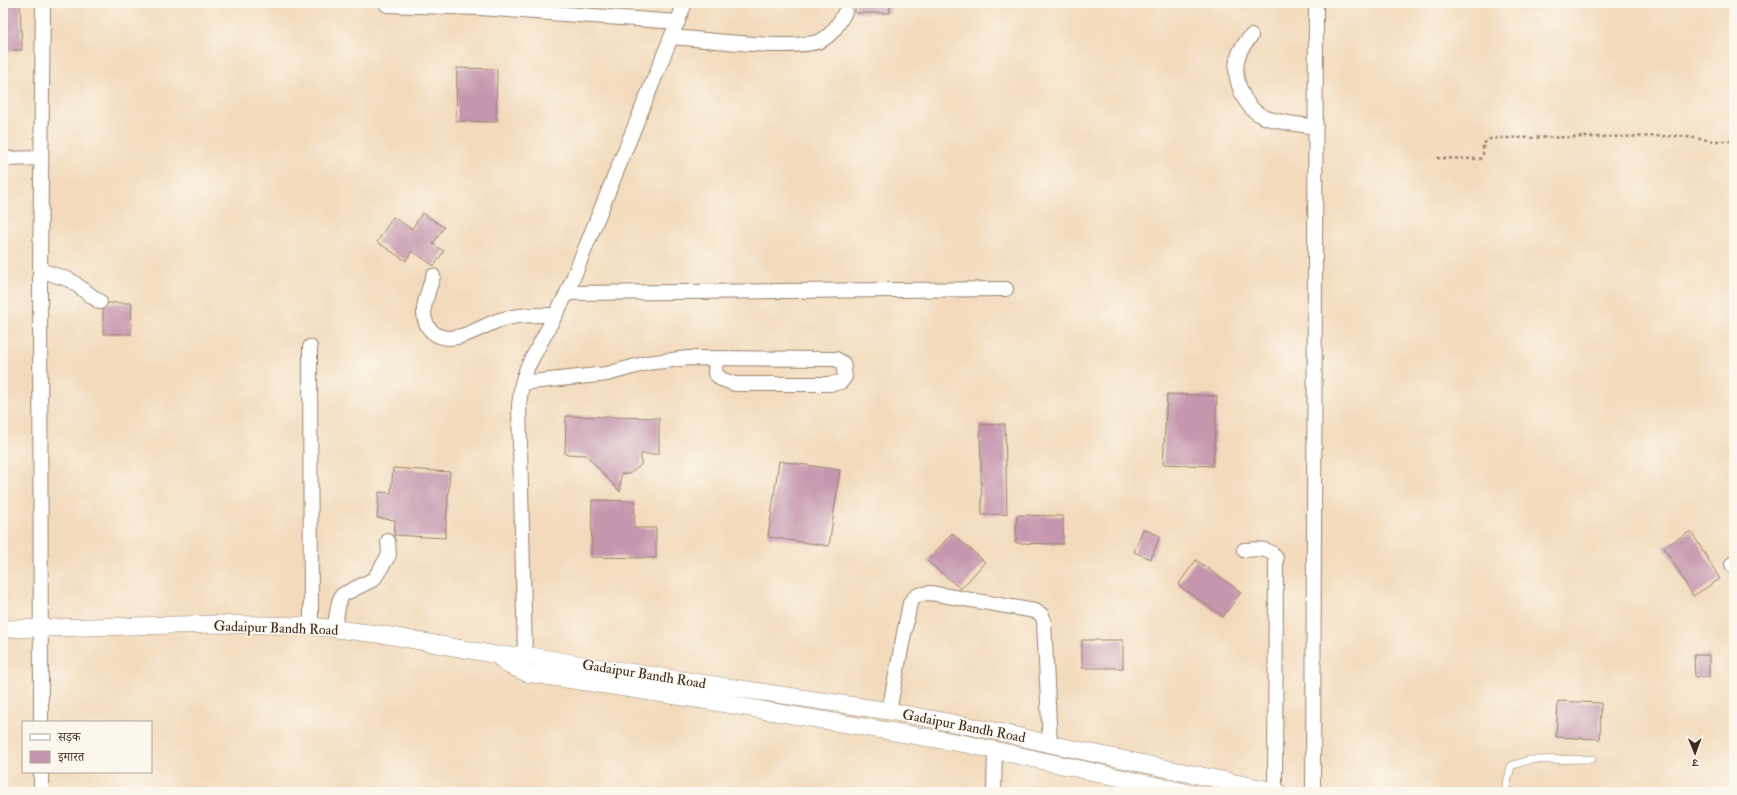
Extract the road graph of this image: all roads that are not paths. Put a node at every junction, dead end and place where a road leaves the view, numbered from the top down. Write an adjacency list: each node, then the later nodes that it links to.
1 (43, 3): 10 (street)
2 (685, 3): 6 (street)
3 (1316, 3): 9 (street)
4 (387, 5): 6 (street)
5 (845, 12): 8 (street)
6 (678, 22): 8 (street)
7 (1251, 36): 9 (street)
8 (672, 37): 15 (street)
9 (1316, 127): 39 (street)
10 (41, 158): 11 (street); 12 (street)
11 (3, 159)
12 (40, 270): 16 (street); 25 (street)
13 (433, 276): 17 (street)
14 (1006, 289): 15 (street)
15 (568, 293): 17 (street)
16 (100, 302)
17 (556, 314): 20 (street)
18 (310, 347): 23 (street)
19 (716, 359): 19 (street); 20 (street)
20 (522, 383): 27 (street)
21 (388, 541): 26 (street)
22 (1244, 550): 38 (street)
23 (312, 626): 25 (street, Gadaipur Bandh Road); 26 (street, Gadaipur Bandh Road)
24 (3, 629): 25 (street, Gadaipur Bandh Road)
25 (42, 629): 30 (street)
26 (334, 629): 28 (street, Gadaipur Bandh Road)
27 (525, 654): 28 (street, Gadaipur Bandh Road); 29 (street, Gadaipur Bandh Road)
28 (497, 655): 32 (street)
29 (889, 711): 31 (street, Gadaipur Bandh Road); 31 (street)
30 (41, 721)
31 (1050, 744): 38 (street, Gadaipur Bandh Road)
32 (995, 750): 36 (street); 37 (street)
33 (1592, 759): 40 (lane)
34 (41, 773): 35 (street)
35 (41, 792)
36 (994, 792)
37 (1185, 792)
38 (1276, 792)
39 (1313, 792)
40 (1505, 792)

